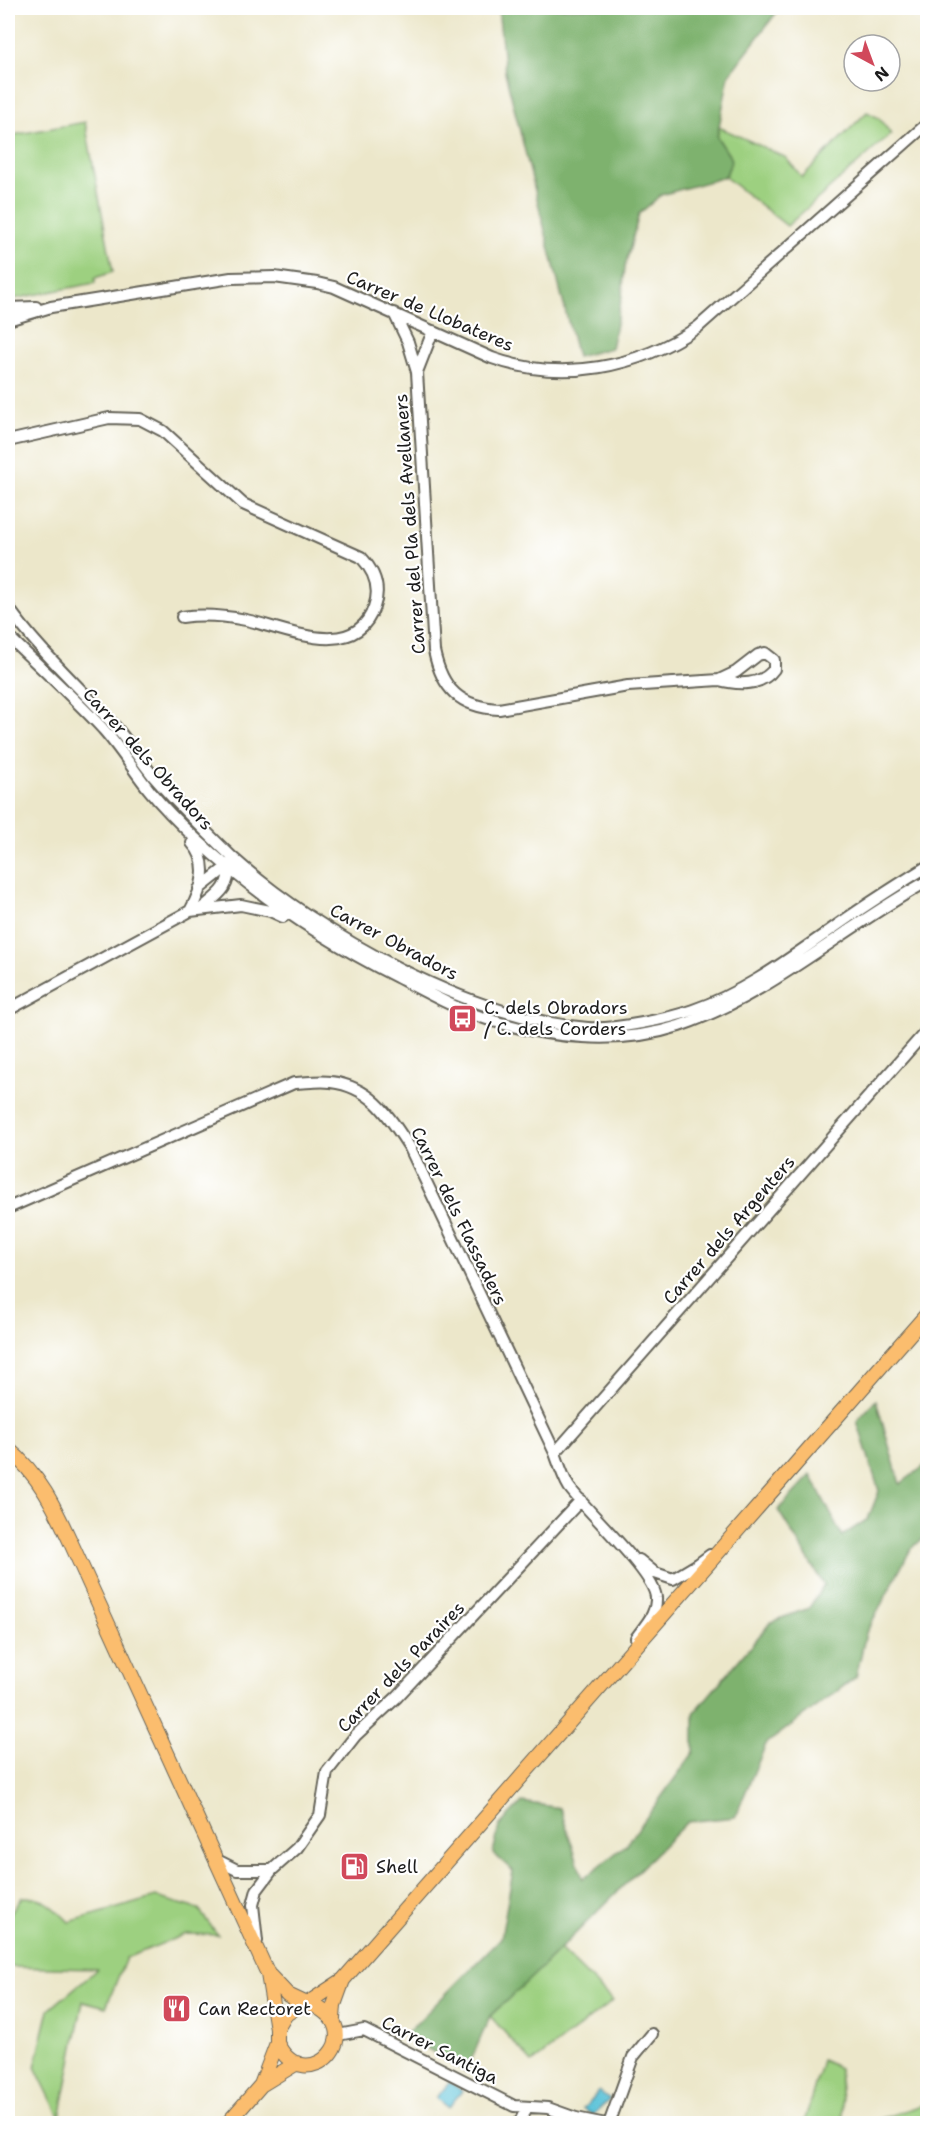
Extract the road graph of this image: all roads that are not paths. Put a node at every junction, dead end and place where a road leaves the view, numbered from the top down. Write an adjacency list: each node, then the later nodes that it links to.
1 (927, 123): 6 (street, Carrer de Llobateres)
2 (51, 307): 3 (street, Carrer de Llobateres); 4 (street, Carrer de Llobateres); 5 (street, Carrer de Llobateres)
3 (8, 308)
4 (394, 314): 6 (street, Carrer de Llobateres); 7 (street)
5 (8, 320)
6 (433, 332): 7 (street, Carrer del Pla dels Avellaners)
7 (417, 372): 12 (street, Carrer del Pla dels Avellaners)
8 (8, 441): 10 (street)
9 (8, 607): 13 (street, Carrer Obradors)
10 (182, 616)
11 (8, 636): 13 (street, Carrer dels Obradors)
12 (719, 680): 12 (street, Carrer del Pla dels Avellaners)
13 (108, 727): 14 (street, Carrer Obradors); 15 (street, Carrer dels Obradors)
14 (164, 787): 17 (street); 21 (street, Carrer Obradors)
15 (172, 814): 17 (street, Carrer dels Obradors); 19 (street)
16 (927, 866): 22 (street, Carrer dels Obradors)
17 (230, 870): 19 (street); 20 (street); 21 (street); 23 (street, Carrer dels Obradors)
18 (927, 881): 22 (street, Carrer dels Obradors)
19 (199, 889): 20 (street)
20 (195, 910): 23 (street); 29 (street)
21 (300, 910): 30 (street, Carrer Obradors)
22 (866, 911): 25 (street, Carrer Obradors); 26 (street, Carrer dels Obradors)
23 (311, 930): 24 (street, Carrer dels Obradors)
24 (359, 957): 30 (street, Carrer dels Obradors); 35 (street, Carrer dels Obradors)
25 (786, 960): 26 (street, Carrer dels Obradors); 27 (street, Carrer Obradors)
26 (766, 986): 27 (street); 32 (street, Carrer dels Obradors)
27 (743, 987): 28 (street, Carrer Obradors)
28 (719, 999): 31 (street, Carrer Obradors); 32 (street)
29 (8, 1010)
30 (502, 1013): 31 (street, Carrer Obradors); 35 (street, Carrer dels Obradors)
31 (663, 1018): 32 (street, Carrer dels Obradors); 34 (street, Carrer dels Obradors)
32 (695, 1020): 34 (street, Carrer dels Obradors)
33 (927, 1029): 39 (street, Carrer dels Argenters)
34 (616, 1036): 35 (street, Carrer dels Obradors)
35 (601, 1037)
36 (8, 1208): 39 (street, Carrer dels Flassaders)
37 (927, 1313): 41 (main road)
38 (8, 1449): 44 (main road)
39 (555, 1453): 40 (street, Carrer dels Flassaders)
40 (581, 1500): 42 (street, Carrer dels Flassaders); 45 (street, Carrer dels Paraires)
41 (731, 1536): 42 (street, Carrer dels Flassaders); 43 (main road)
42 (614, 1538): 43 (street, Carrer dels Flassaders)
43 (614, 1670): 48 (main road)
44 (215, 1859): 45 (street); 46 (main road)
45 (272, 1870): 46 (street, Carrer dels Paraires)
46 (260, 1958): 47 (main road)
47 (268, 1974): 49 (main road); 53 (main road)
48 (343, 1980): 49 (main road); 50 (main road)
49 (307, 2003): 50 (main road); 53 (main road)
50 (333, 2019): 52 (main road)
51 (652, 2034): 59 (street, Carrer Santiga)
52 (338, 2035): 54 (main road); 56 (street, Carrer Santiga)
53 (277, 2036): 54 (main road); 55 (main road)
54 (297, 2063): 55 (main road)
55 (261, 2085): 57 (main road)
56 (527, 2108): 58 (street); 59 (street, Carrer Santiga)
57 (228, 2124)
58 (519, 2124)
59 (607, 2124)

